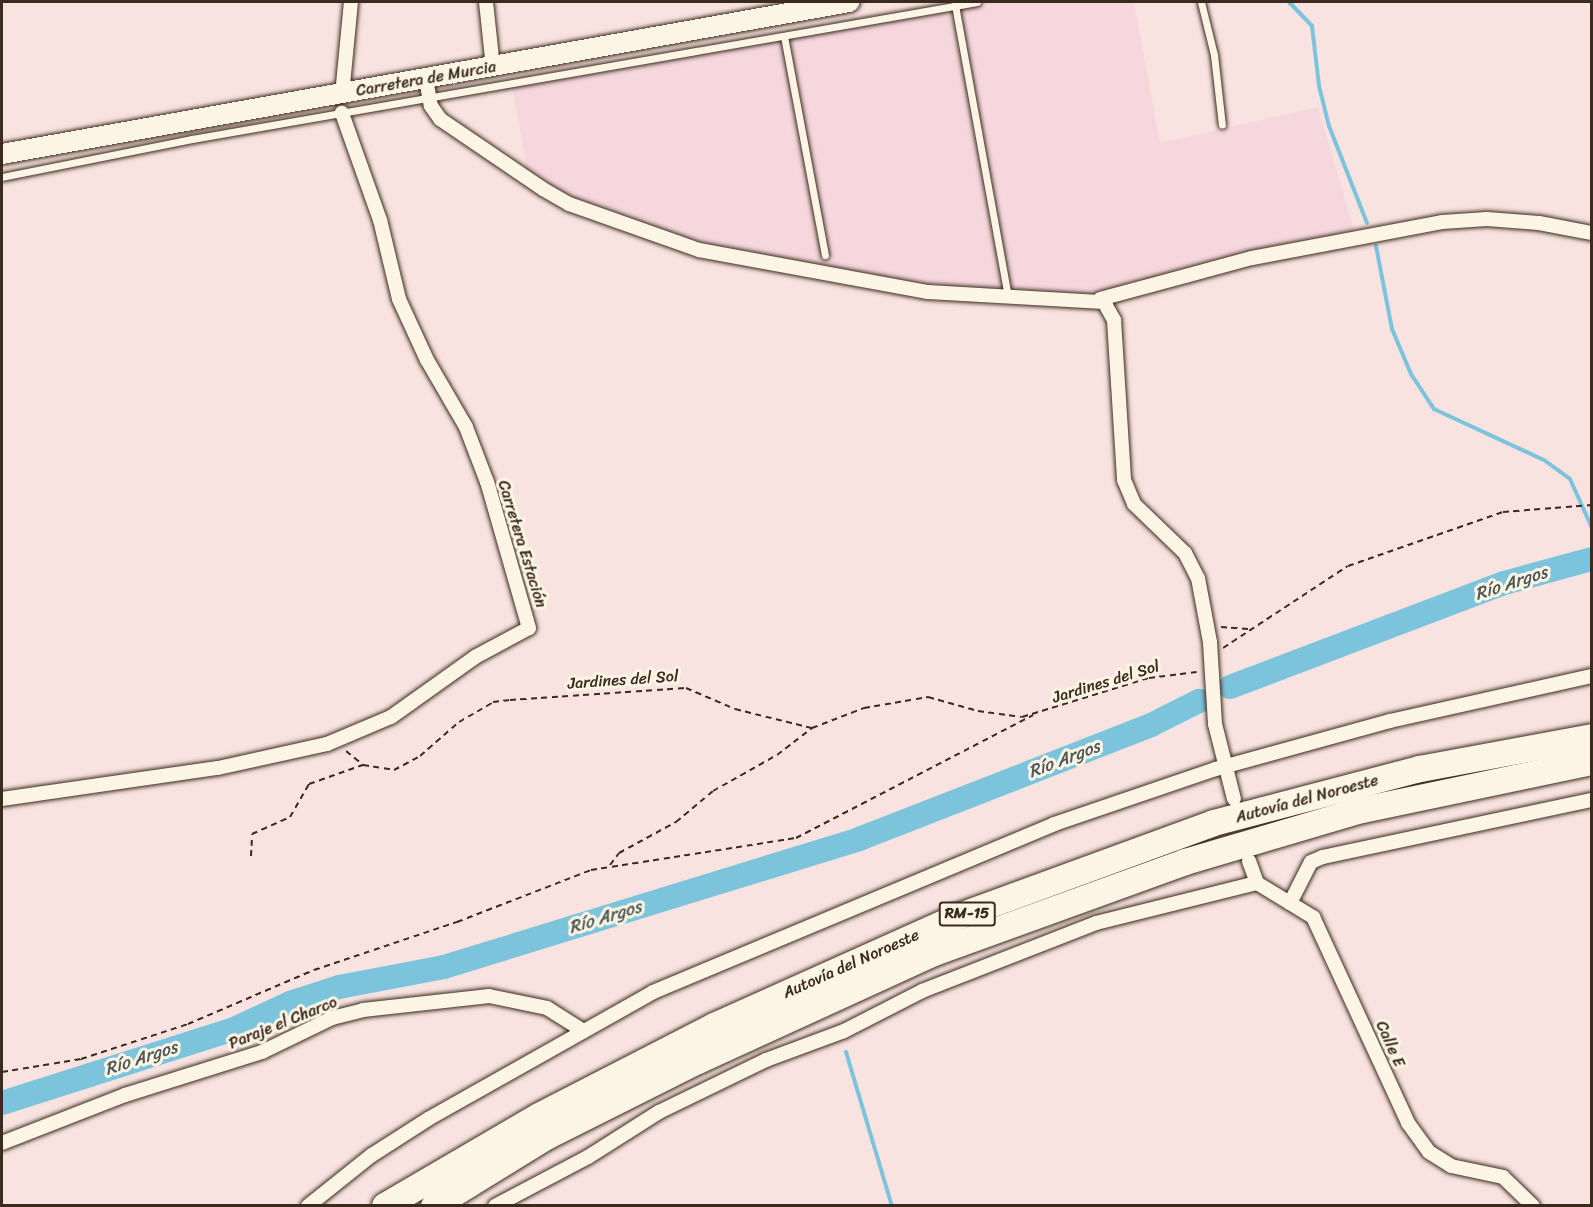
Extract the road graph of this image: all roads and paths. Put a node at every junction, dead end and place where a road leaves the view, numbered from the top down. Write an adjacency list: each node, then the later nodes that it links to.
1 (351, 2): 10 (street)
2 (486, 2): 8 (street)
3 (849, 2): 8 (main road, Carretera de Murcia)
4 (977, 2): 6 (lane)
5 (1201, 2): 11 (lane)
6 (955, 5): 7 (lane); 17 (lane)
7 (784, 36): 9 (lane); 16 (lane)
8 (493, 67): 9 (main road, Carretera de Murcia)
9 (427, 89): 10 (main road, Carretera de Murcia); 17 (street)
10 (342, 104): 12 (main road, Carretera de Murcia); 27 (street, Carretera Estación)
11 (1222, 125)
12 (132, 140): 13 (main road, Carretera de Murcia); 14 (lane)
13 (2, 154)
14 (2, 177)
15 (1592, 233): 18 (street)
16 (825, 255)
17 (1008, 298): 18 (street)
18 (1100, 299): 20 (street)
19 (1592, 505): 21 (path)
20 (1206, 615): 21 (path); 22 (street)
21 (1251, 629): 22 (path)
22 (1212, 664): 24 (path, Jardines del Sol); 30 (street)
23 (1592, 676): 30 (street)
24 (1033, 715): 25 (path, Jardines del Sol); 36 (path)
25 (812, 728): 29 (path, Jardines del Sol); 36 (path)
26 (1592, 736): 43 (highway, Autovía del Noroeste / RM-15)
27 (335, 741): 29 (path); 32 (street, Carretera Estación)
28 (1592, 762): 44 (highway, Autovía del Noroeste / RM-15)
29 (363, 765): 34 (path)
30 (1226, 766): 31 (street); 39 (street)
31 (1234, 799)
32 (2, 800)
33 (1592, 800): 38 (street)
34 (251, 856)
35 (1249, 861): 37 (street)
36 (610, 865): 40 (path)
37 (1257, 883): 38 (street, Calle E); 45 (street)
38 (1290, 903): 46 (street, Calle E)
39 (582, 1030): 41 (street, Paraje el Charco); 42 (street)
40 (2, 1072)
41 (2, 1143)
42 (308, 1206)
43 (386, 1206)
44 (434, 1206)
45 (495, 1206)
46 (1533, 1206)

